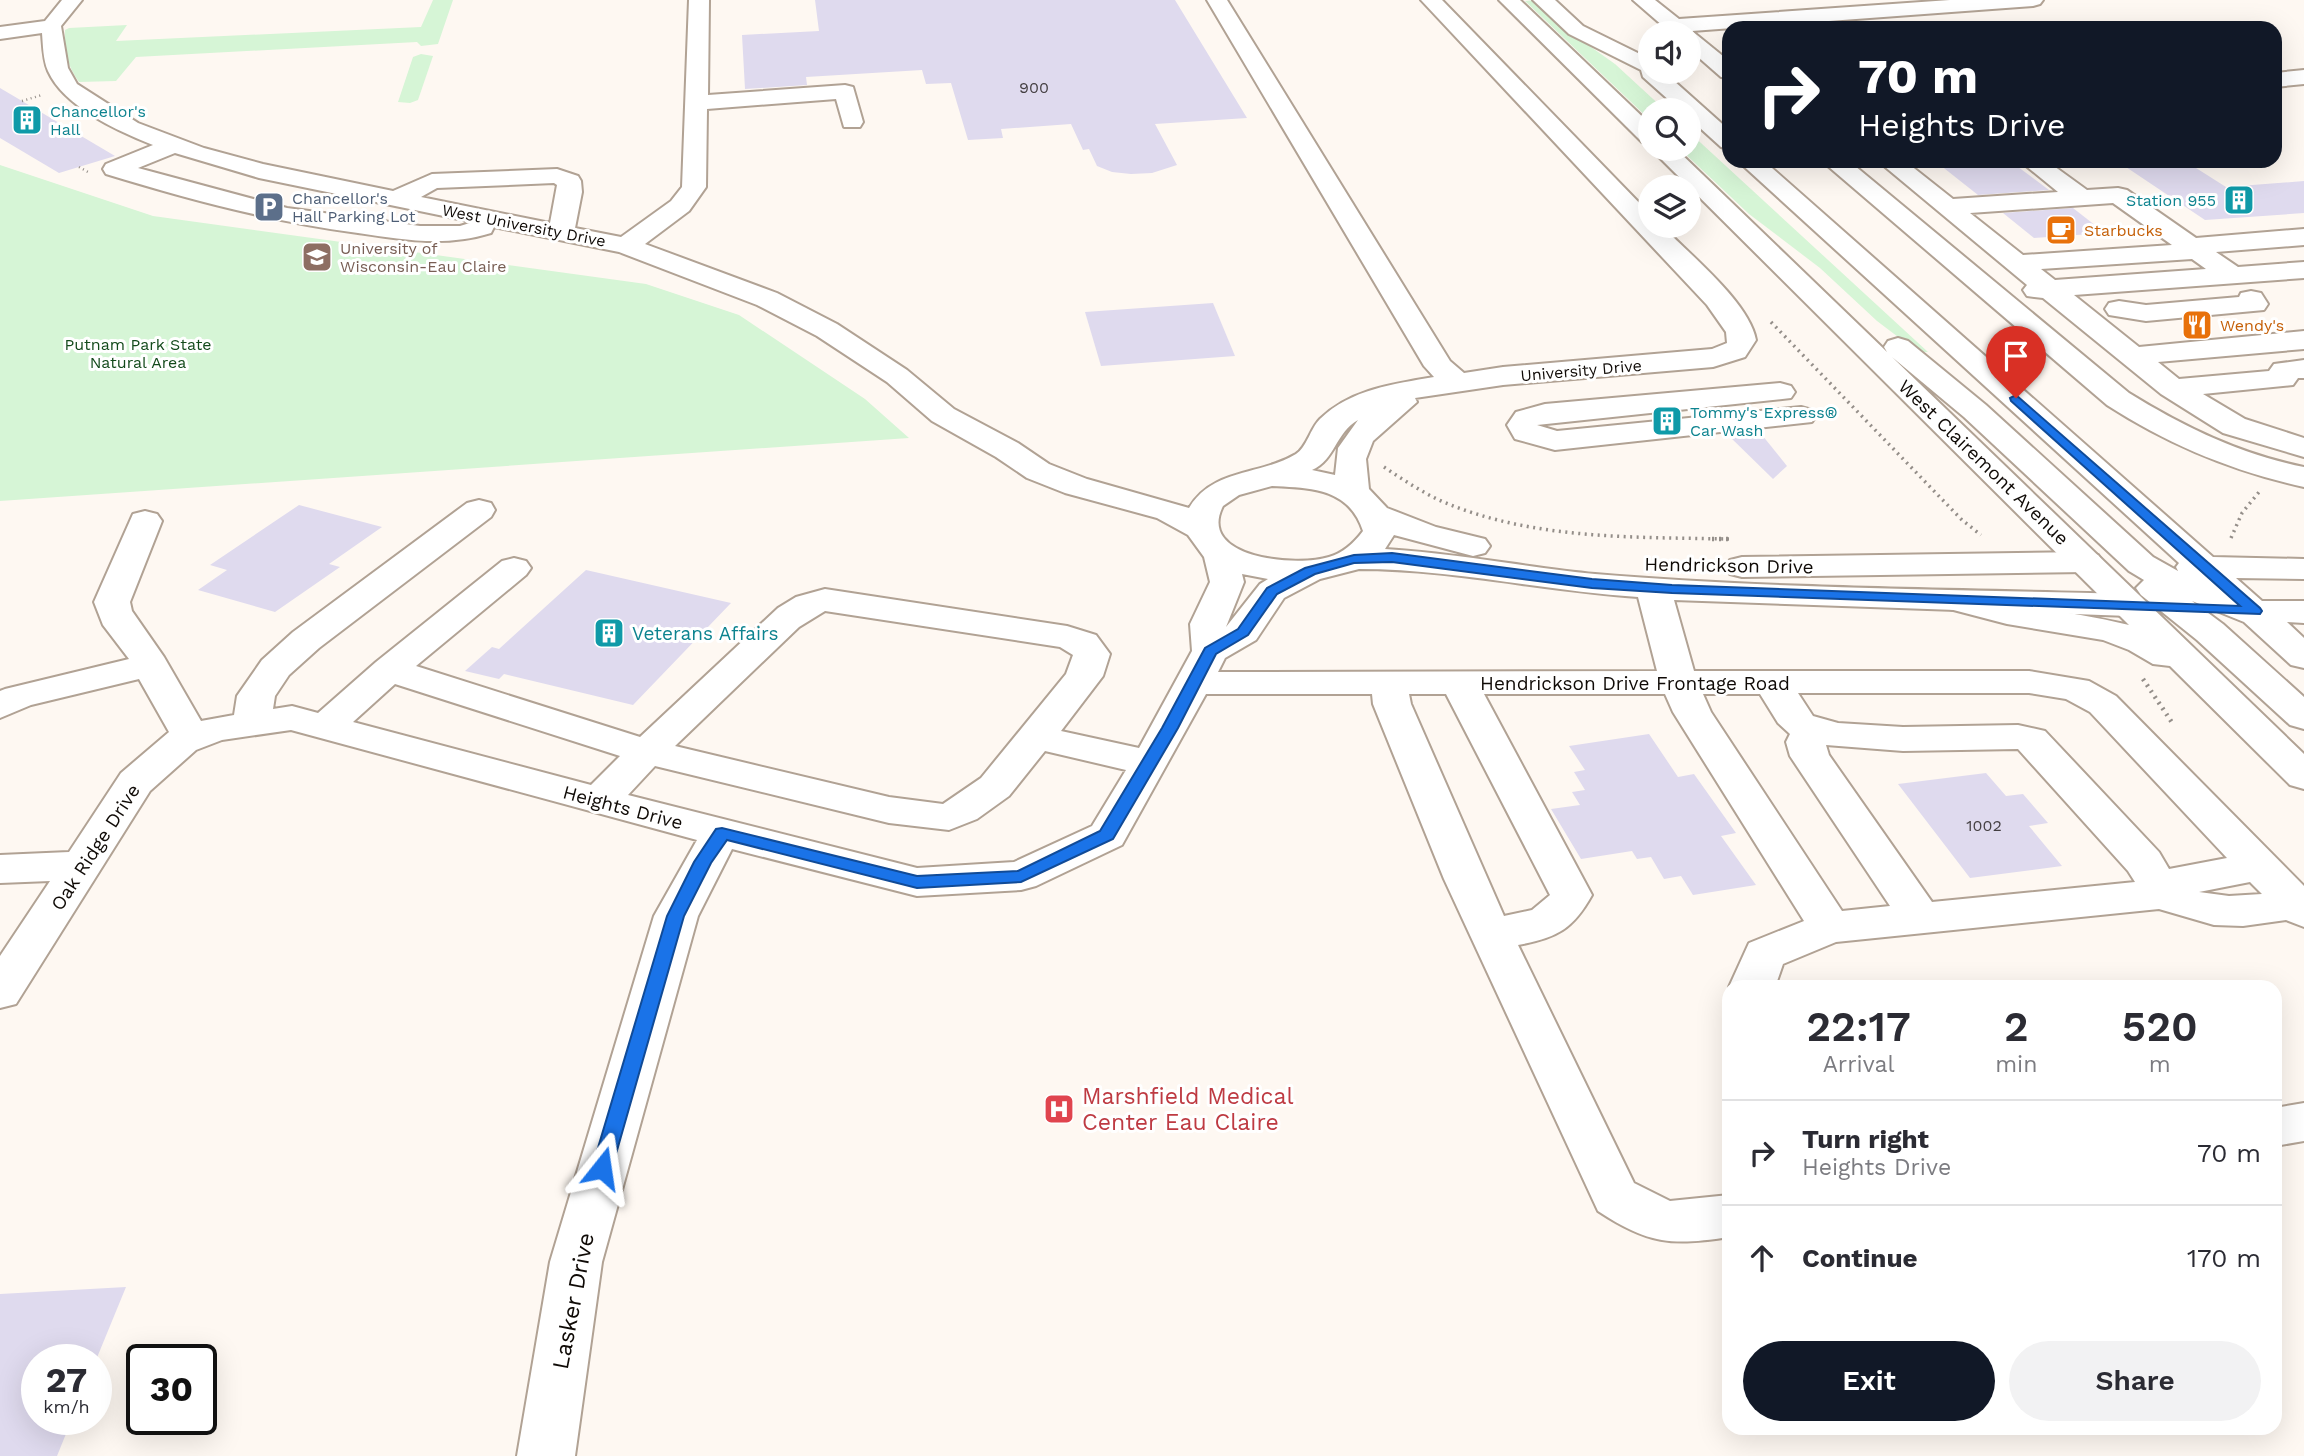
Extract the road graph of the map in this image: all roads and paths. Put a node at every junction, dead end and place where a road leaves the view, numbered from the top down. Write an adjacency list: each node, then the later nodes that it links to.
1 (72, 0): 16 (street)
2 (699, 0): 26 (street)
3 (1217, 0): 57 (street)
4 (1431, 0): 57 (street, University Drive)
5 (1508, 0): 28 (street)
6 (1543, 0): 21 (street)
7 (1570, 0): 20 (street)
8 (1643, 0): 13 (street)
9 (1795, 0): 12 (street)
10 (2033, 0): 12 (street)
11 (1699, 8): 15 (street)
12 (1817, 9): 14 (street)
13 (1668, 21)
14 (1739, 21)
15 (1720, 24): 17 (street)
16 (51, 26): 18 (street); 30 (street, West University Drive)
17 (1701, 28)
18 (0, 33)
19 (1701, 49): 22 (street)
20 (1638, 60)
21 (1638, 64)
22 (1722, 66)
23 (2304, 77): 24 (street)
24 (2282, 79)
25 (1665, 84): 29 (street)
26 (697, 103): 27 (street); 45 (street)
27 (852, 122)
28 (1638, 125)
29 (1722, 136)
30 (174, 145): 39 (street, West University Drive); 41 (street)
31 (1675, 161): 42 (street, West Clairemont Avenue)
32 (1758, 168): 75 (street)
33 (1842, 168): 51 (street)
34 (1900, 168): 40 (street)
35 (2043, 168): 38 (street)
36 (2079, 168): 37 (street)
37 (2118, 195): 38 (street); 46 (street)
38 (2082, 198): 40 (street)
39 (395, 200): 41 (street, West University Drive); 43 (street)
40 (1959, 216): 46 (street); 47 (street)
41 (497, 220): 43 (street, West University Drive)
42 (1743, 226): 81 (street, West Clairemont Avenue); 82 (street)
43 (561, 232): 45 (street, West University Drive)
44 (2304, 237): 46 (street)
45 (626, 246): 65 (street, West University Drive)
46 (2188, 249): 47 (street); 49 (street)
47 (2016, 264): 50 (street)
48 (2304, 270): 49 (street)
49 (2232, 275): 50 (street)
50 (2049, 289): 51 (street); 53 (street)
51 (1993, 294): 68 (street)
52 (2304, 295): 53 (street)
53 (2077, 313): 55 (street)
54 (2304, 340): 55 (street)
55 (2133, 356): 58 (street)
56 (2297, 381): 58 (street)
57 (1457, 382): 59 (street, University Drive)
58 (2172, 388): 63 (street)
59 (1421, 389): 66 (street, University Drive); 67 (street, University Drive)
60 (1780, 392): 61 (street)
61 (1801, 416)
62 (2304, 420): 63 (street)
63 (2234, 426): 64 (street)
64 (2304, 448)
65 (1007, 450): 69 (street, West University Drive); 78 (street, West University Drive)
66 (1349, 458): 71 (street); 76 (path)
67 (1272, 476): 69 (street, West University Drive); 71 (street)
68 (2304, 477)
69 (1229, 486): 78 (street)
70 (2261, 489): 77 (path)
71 (1353, 491): 73 (street)
72 (479, 510): 105 (street)
73 (1377, 516): 80 (street); 81 (street, Hendrickson Drive)
74 (145, 521): 94 (street)
75 (2159, 526): 79 (street); 84 (street)
76 (1731, 539)
77 (2230, 539)
78 (1211, 541): 86 (street, West University Drive); 95 (street, Heights Drive)
79 (2304, 557)
80 (1354, 559): 86 (street, Hendrickson Drive); 87 (street, Hendrickson Drive)
81 (2086, 562): 82 (street, Hendrickson Drive); 89 (street, West Clairemont Avenue); 90 (street)
82 (2141, 564): 84 (street, Hendrickson Drive); 91 (street)
83 (514, 568): 96 (street)
84 (2205, 568): 85 (street, Hendrickson Drive); 91 (street)
85 (2304, 569)
86 (1310, 571): 95 (street)
87 (1653, 588): 88 (street, Hendrickson Drive); 99 (street)
88 (1954, 600): 89 (street, Hendrickson Drive); 101 (street)
89 (2129, 605): 90 (street, Hendrickson Drive); 101 (street, West Clairemont Avenue)
90 (2177, 607): 91 (street, Hendrickson Drive); 103 (street)
91 (2255, 611): 92 (street, Hendrickson Drive); 93 (street)
92 (2304, 612)
93 (2304, 657)
94 (150, 665): 102 (street); 105 (street)
95 (1201, 667): 97 (street, Hendrickson Drive Frontage Road); 109 (street, Heights Drive)
96 (389, 670): 104 (street); 108 (street)
97 (1390, 683): 98 (street, Hendrickson Drive Frontage Road); 121 (street)
98 (1459, 683): 99 (street, Hendrickson Drive Frontage Road); 121 (street)
99 (1679, 683): 100 (street, Hendrickson Drive Frontage Road); 120 (street)
100 (1774, 683): 106 (street); 115 (street, Hendrickson Drive Frontage Road)
101 (2214, 690): 111 (street, West Clairemont Avenue)
102 (0, 706)
103 (2304, 717)
104 (325, 727): 105 (street, Heights Drive); 112 (street, Heights Drive)
105 (220, 730): 114 (street, Oak Ridge Drive)
106 (1811, 731): 117 (street); 119 (street)
107 (1036, 737): 108 (street); 109 (street); 110 (street)
108 (647, 752): 110 (street); 112 (street)
109 (1149, 763): 113 (street, Heights Drive)
110 (734, 773): 113 (street, Lasker Drive)
111 (2304, 776)
112 (599, 800): 113 (street, Heights Drive)
113 (706, 829): 127 (street, Lasker Drive)
114 (82, 865): 116 (street); 123 (street, Oak Ridge Drive)
115 (2260, 866): 117 (street); 118 (street)
116 (0, 869)
117 (2164, 894): 118 (street); 119 (street)
118 (2300, 908)
119 (1920, 918): 120 (street)
120 (1830, 927): 122 (street)
121 (1490, 933): 126 (street)
122 (1755, 980)
123 (0, 992)
124 (2304, 1122): 125 (street)
125 (2282, 1126)
126 (1722, 1217)
127 (546, 1456)

